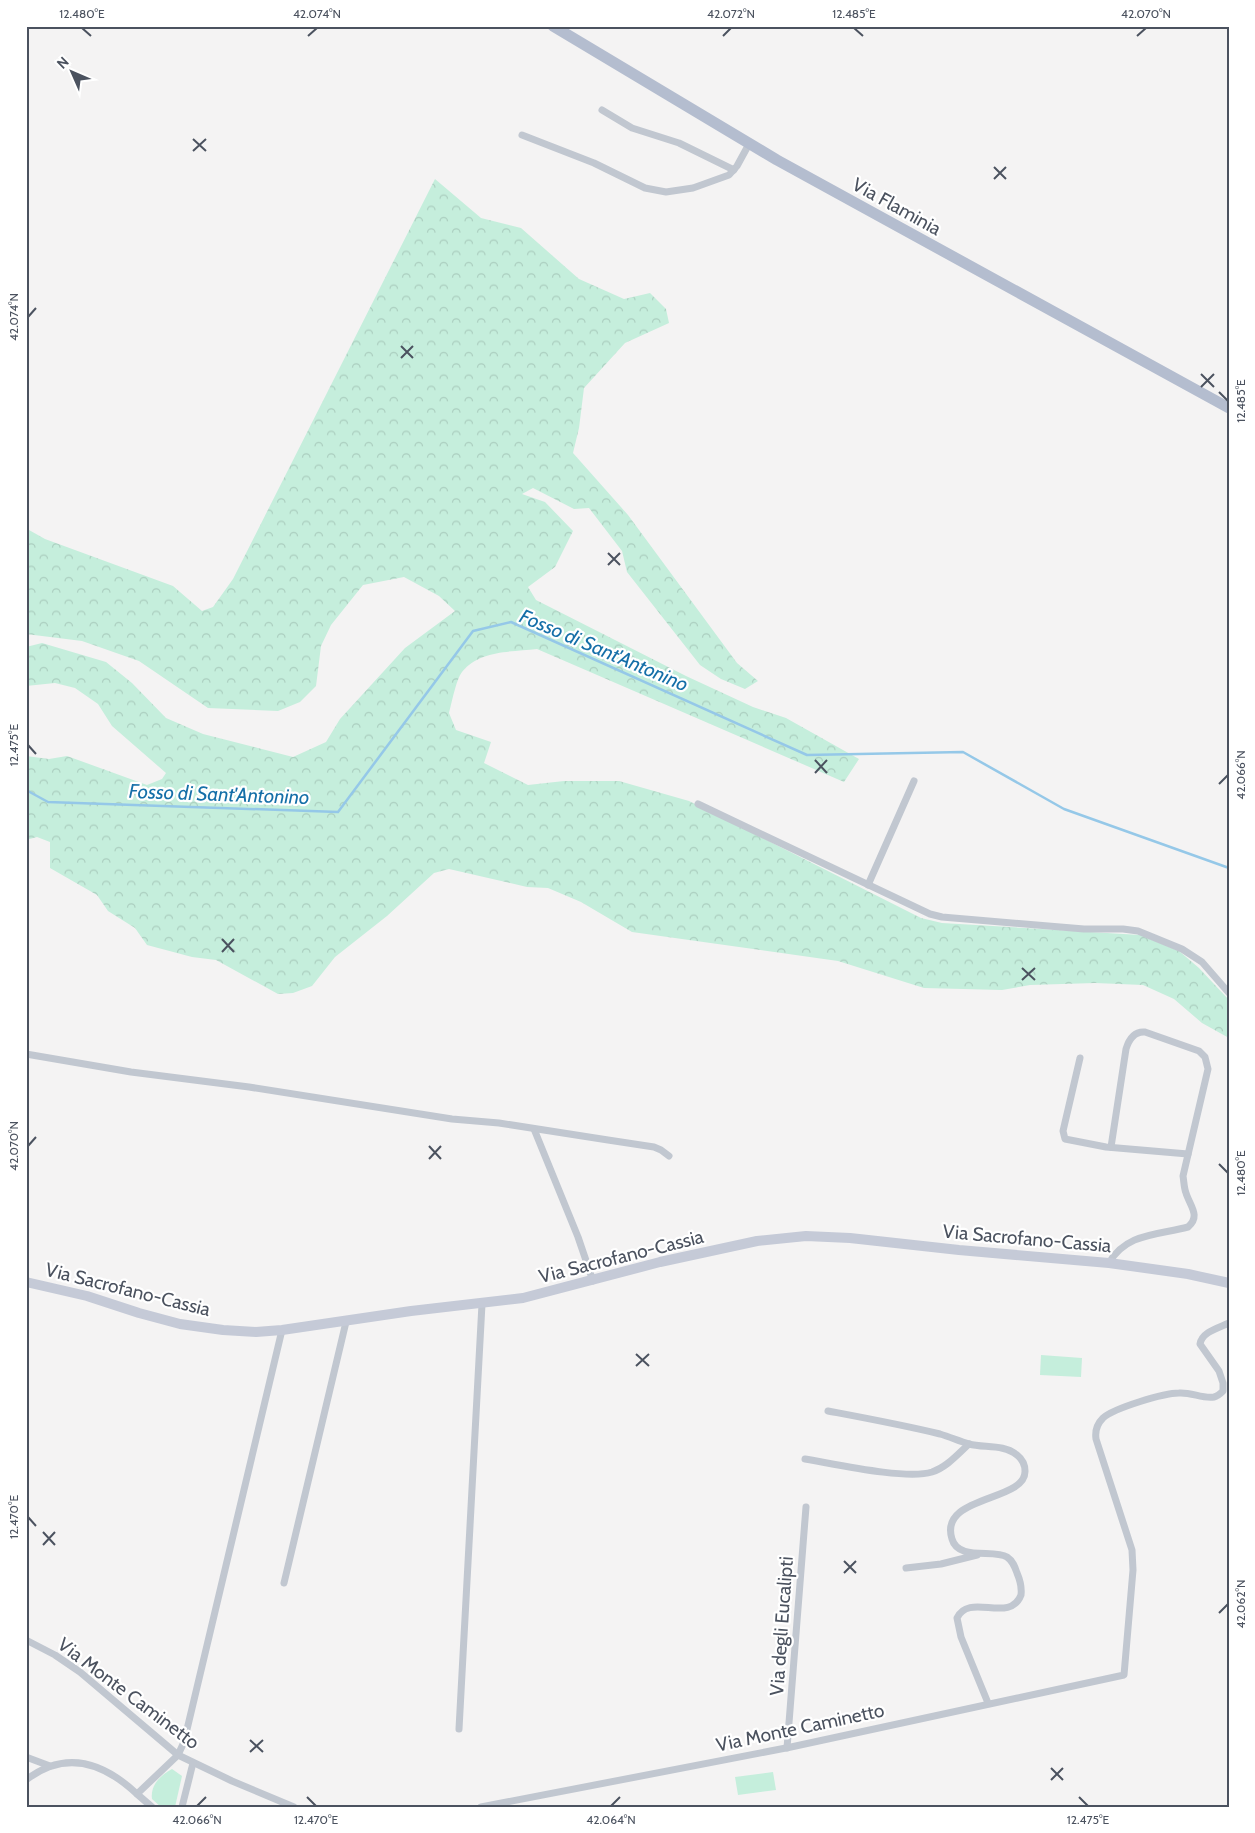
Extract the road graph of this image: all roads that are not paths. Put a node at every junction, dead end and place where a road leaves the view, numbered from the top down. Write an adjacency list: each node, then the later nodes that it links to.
1 (553, 26): 4 (main road, Via Flaminia)
2 (602, 110): 5 (street)
3 (522, 135): 5 (street)
4 (749, 144): 5 (street); 6 (main road, Via Flaminia)
5 (734, 170)
6 (1229, 408)
7 (914, 781): 9 (street)
8 (698, 804): 9 (street)
9 (868, 885): 10 (street)
10 (1229, 993)
11 (26, 1054): 13 (street)
12 (1080, 1058): 14 (street)
13 (534, 1130): 16 (street); 18 (street)
14 (1111, 1147): 15 (street); 15 (street)
15 (1188, 1154): 17 (street)
16 (669, 1156)
17 (1109, 1263): 18 (street, Via Sacrofano-Cassia); 20 (street, Via Sacrofano-Cassia)
18 (592, 1281): 21 (street, Via Sacrofano-Cassia)
19 (26, 1282): 24 (street, Via Sacrofano-Cassia)
20 (1229, 1283)
21 (482, 1304): 22 (street, Via Sacrofano-Cassia); 34 (street)
22 (346, 1322): 24 (street, Via Sacrofano-Cassia); 31 (street)
23 (1229, 1323): 33 (street, Via Monte Caminetto)
24 (282, 1330): 36 (street)
25 (828, 1410): 26 (street)
26 (969, 1444): 27 (street); 29 (street)
27 (805, 1460)
28 (806, 1507): 35 (street, Via degli Eucalipti)
29 (980, 1555): 30 (street); 33 (street)
30 (906, 1568)
31 (284, 1583)
32 (26, 1640): 36 (street, Via Monte Caminetto)
33 (988, 1703): 35 (street, Via Monte Caminetto)
34 (459, 1729)
35 (788, 1748): 45 (street, Via Monte Caminetto)
36 (178, 1755): 38 (street, Via Monte Caminetto); 41 (street)
37 (26, 1758): 39 (street)
38 (194, 1763): 43 (street); 44 (street, Via Monte Caminetto)
39 (50, 1766): 40 (street); 41 (street)
40 (26, 1780)
41 (137, 1794): 42 (street)
42 (152, 1807)
43 (182, 1807)
44 (294, 1807)
45 (481, 1807)

